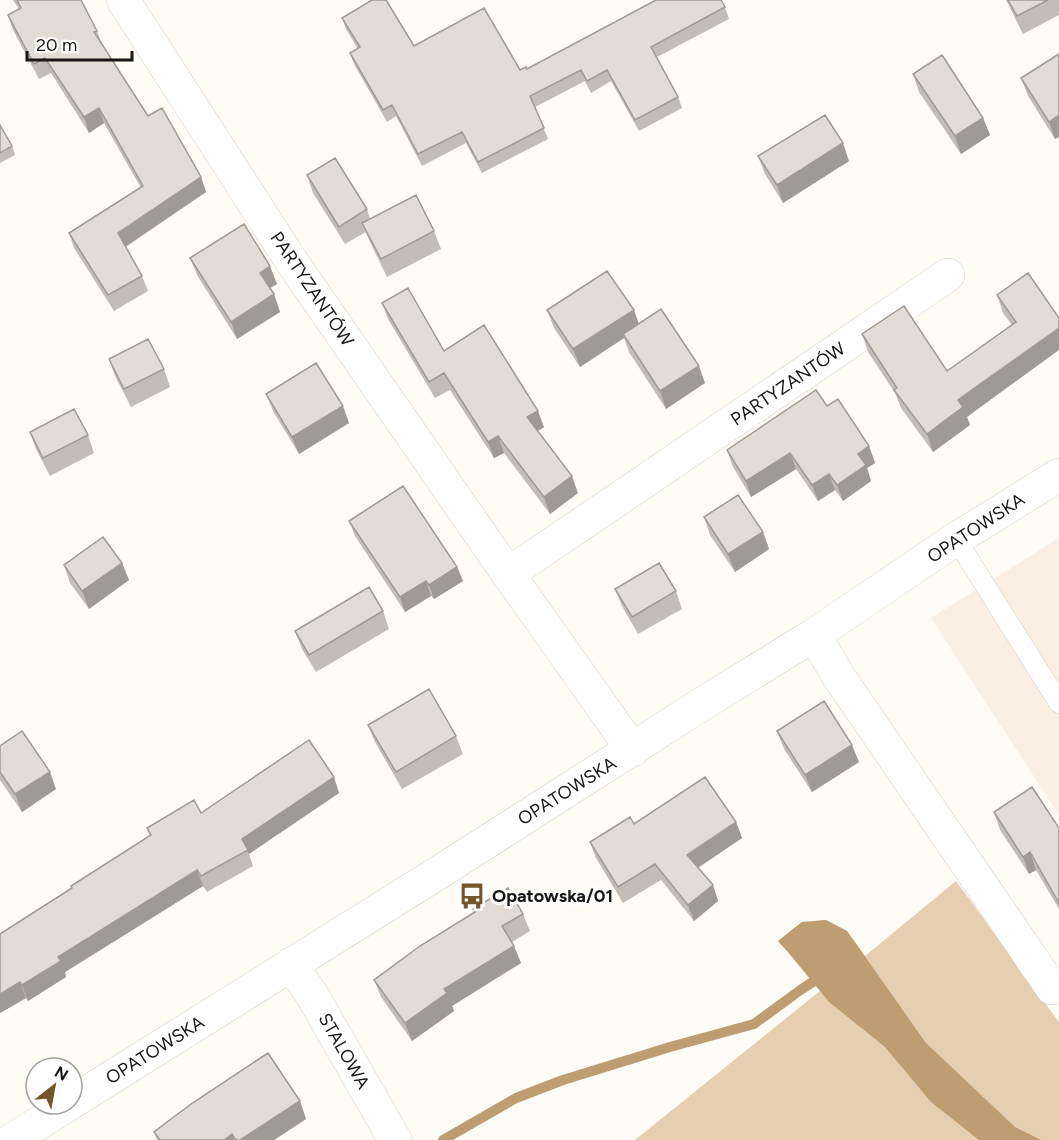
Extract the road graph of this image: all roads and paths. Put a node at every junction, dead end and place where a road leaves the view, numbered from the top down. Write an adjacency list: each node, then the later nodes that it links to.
1 (123, 0): 5 (street, PARTYZANTÓW)
2 (948, 275): 5 (street, PARTYZANTÓW)
3 (1059, 475): 4 (street, OPATOWSKA)
4 (956, 539): 6 (street, OPATOWSKA); 7 (lane)
5 (508, 574): 9 (street, PARTYZANTÓW)
6 (814, 635): 9 (street, OPATOWSKA); 11 (street)
7 (1059, 703): 8 (lane)
8 (1059, 710)
9 (633, 750): 10 (street, OPATOWSKA)
10 (291, 964): 12 (street, OPATOWSKA); 15 (street, STALOWA)
11 (1052, 988)
12 (84, 1094)
13 (50, 1116): 14 (street, OPATOWSKA)
14 (12, 1140)
15 (395, 1140)

